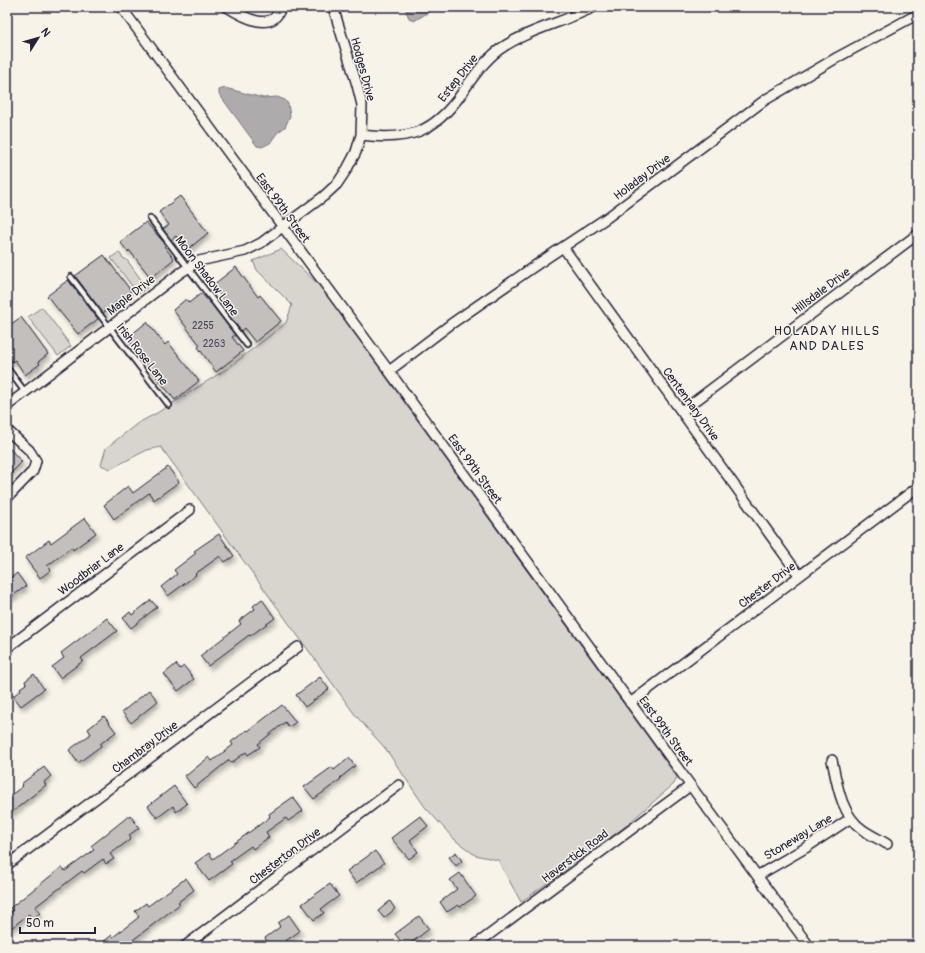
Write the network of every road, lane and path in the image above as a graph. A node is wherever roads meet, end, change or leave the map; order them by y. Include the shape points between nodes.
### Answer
1 (120, 7) edge
2 (227, 7) edge
3 (280, 7) edge
4 (332, 7) edge
5 (594, 7) edge
6 (918, 14) edge
7 (361, 135) junction
8 (150, 218) dead end
9 (283, 228) junction
10 (918, 234) edge
11 (563, 247) junction
12 (188, 267) junction
13 (70, 277) dead end
14 (109, 327) junction
15 (247, 345) dead end
16 (7, 368) edge
17 (389, 371) junction
18 (25, 392) junction
19 (169, 405) dead end
20 (7, 406) edge
21 (682, 411) junction
22 (7, 430) edge
23 (918, 487) edge
24 (7, 498) edge
25 (190, 510) dead end
26 (799, 575) junction
27 (298, 647) dead end
28 (7, 648) edge
29 (630, 703) junction
30 (832, 760) dead end
31 (399, 785) dead end
32 (690, 786) junction
33 (851, 818) junction
34 (887, 844) dead end
35 (7, 865) edge
36 (757, 876) junction
37 (185, 946) edge
38 (474, 946) edge
39 (810, 946) edge

1 - 9 street, East 99th Street
2 - 3 street via 262,22 276,18
4 - 7 street, Hodges Drive via 360,96
5 - 7 street, Estep Drive via 499,50 480,68 450,110 430,126 401,137
6 - 11 street, Holaday Drive via 765,100 608,217
7 - 9 street, Hodges Drive via 352,161 337,184
8 - 12 lane, Moon Shadow Lane
9 - 12 street, Maple Drive via 244,251 199,261
9 - 17 street, East 99th Street
10 - 21 street, Hillsdale Drive
11 - 17 street, Holaday Drive
11 - 21 street, Centennary Drive
12 - 14 street, Maple Drive
12 - 15 lane, Moon Shadow Lane
13 - 14 lane, Irish Rose Lane
14 - 18 street, Maple Drive
14 - 19 lane, Irish Rose Lane
16 - 18 lane
17 - 29 street, East 99th Street
18 - 20 street, Maple Drive
21 - 26 street, Centennary Drive
22 - 24 street via 29,450 36,461 33,471
23 - 26 street, Chester Drive
25 - 28 street, Woodbriar Lane
26 - 29 street, Chester Drive
27 - 35 street, Chambray Drive
29 - 32 street, East 99th Street
30 - 33 street via 841,797
31 - 37 street, Chesterton Drive
32 - 36 street, East 99th Street
32 - 38 street, Haverstick Road
33 - 34 street via 862,830
33 - 36 street, Stoneway Lane
36 - 39 street, East 99th Street

